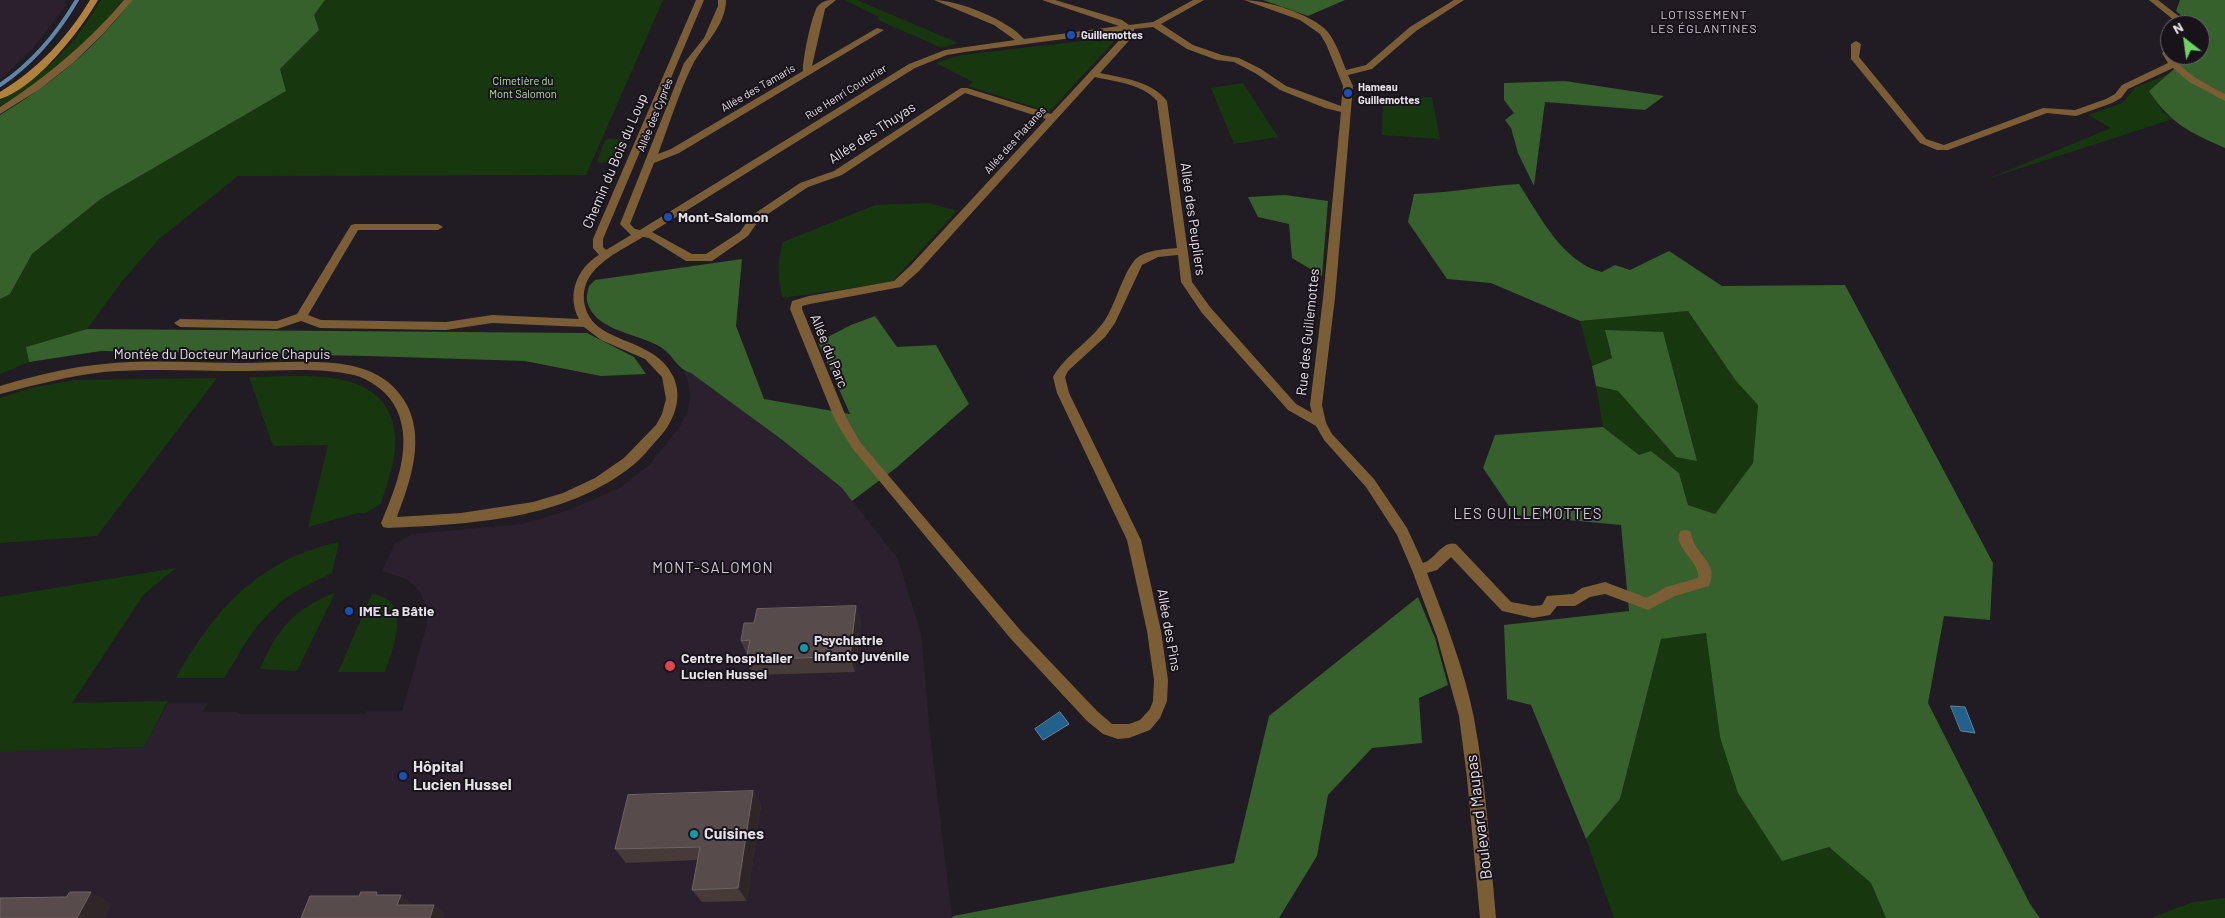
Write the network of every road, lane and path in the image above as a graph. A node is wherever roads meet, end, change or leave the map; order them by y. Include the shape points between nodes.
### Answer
1 (94, 0) edge
2 (129, 0) edge
3 (700, 0) edge
4 (722, 0) edge
5 (832, 0) edge
6 (938, 0) edge
7 (1046, 0) edge
8 (1200, 0) edge
9 (1248, 0) edge
10 (1460, 0) edge
11 (2153, 0) edge
12 (2173, 15) edge
13 (1155, 24) junction
14 (1129, 29) junction
15 (880, 30) dead end
16 (1022, 42) junction
17 (1856, 44) dead end
18 (2171, 65) edge
19 (2174, 65) edge
20 (808, 73) junction
21 (1343, 73) junction
22 (1093, 74) junction
23 (0, 96) edge
24 (2225, 98) edge
25 (1346, 110) junction
26 (0, 111) edge
27 (1053, 118) junction
28 (650, 161) junction
29 (438, 227) dead end
30 (641, 234) junction
31 (1181, 251) junction
32 (605, 255) junction
33 (915, 268) joint
34 (301, 317) junction
35 (180, 323) dead end
36 (588, 323) junction
37 (0, 390) edge
38 (1320, 423) junction
39 (892, 487) joint
40 (1686, 535) dead end
41 (1419, 570) junction
42 (1466, 716) joint
43 (1488, 918) edge

1 - 23 street via 62,46 36,71
2 - 26 street via 85,49 54,75
3 - 32 street, Chemin du Bois du Loup via 598,239 598,248
4 - 28 street, Allée des Cyprès via 708,38 689,63
5 - 20 street, Allée des Tamaris via 822,8 807,62
6 - 16 street via 1004,27
7 - 14 street via 1119,22
8 - 13 street, Rue Henri Couturier
9 - 21 street, Rue des Guillemottes via 1314,24 1331,44
10 - 21 street via 1413,29 1369,68
11 - 12 street
13 - 14 street, Rue Henri Couturier
13 - 25 street via 1190,47 1236,60 1283,88
14 - 16 street, Rue Henri Couturier
14 - 22 street, Allée des Platanes via 1131,33
15 - 20 street
16 - 30 street, Rue Henri Couturier via 945,53 912,66
17 - 18 street via 1854,57 1923,141 1945,148 2046,110 2076,113 2109,101 2125,87
19 - 24 street
20 - 28 street, Allée des Tamaris via 675,151
21 - 25 street, Rue des Guillemottes via 1348,86
22 - 27 street, Allée des Platanes
22 - 31 street, Allée des Peupliers via 1159,94
25 - 38 street, Rue des Guillemottes via 1329,298 1316,392
27 - 30 street, Allée des Thuyas via 964,90 838,173 804,185 755,218 744,234 708,258 690,258 652,234
27 - 33 street, Allée des Platanes
28 - 30 street, Allée des Cyprès via 625,224 629,231
29 - 34 street via 355,227
30 - 32 street, Rue Henri Couturier
31 - 38 street, Allée des Peupliers via 1187,282 1206,310 1292,407
31 - 39 street, Allée des Pins via 1156,254 1138,263 1111,320 1059,377 1063,393 1128,524 1139,556 1161,680 1160,701 1155,714 1145,725 1118,732 1108,729 1092,716 1016,635
32 - 36 street via 588,268 580,282 579,301
33 - 39 street, Allée du Parc via 897,284 796,304 841,420 856,445
34 - 35 street via 277,325
34 - 36 street via 320,324 446,326 492,319
36 - 37 street, Montée du Docteur Maurice Chapuis via 611,338 647,354 661,366 668,377 672,407 658,432 616,473 592,487 555,502 472,516 388,523 409,448 407,420 398,400 383,385 354,371 300,367 105,368 64,374
38 - 41 street, Rue des Guillemottes via 1328,437 1356,465 1390,510
40 - 41 street via 1689,546 1700,557 1704,567 1704,582 1671,591 1648,604 1600,588 1574,600 1552,600 1552,605 1545,611 1520,612 1507,608 1451,548 1432,566
41 - 42 street, Rue des Guillemottes via 1444,638
42 - 43 street, Boulevard Maupas

